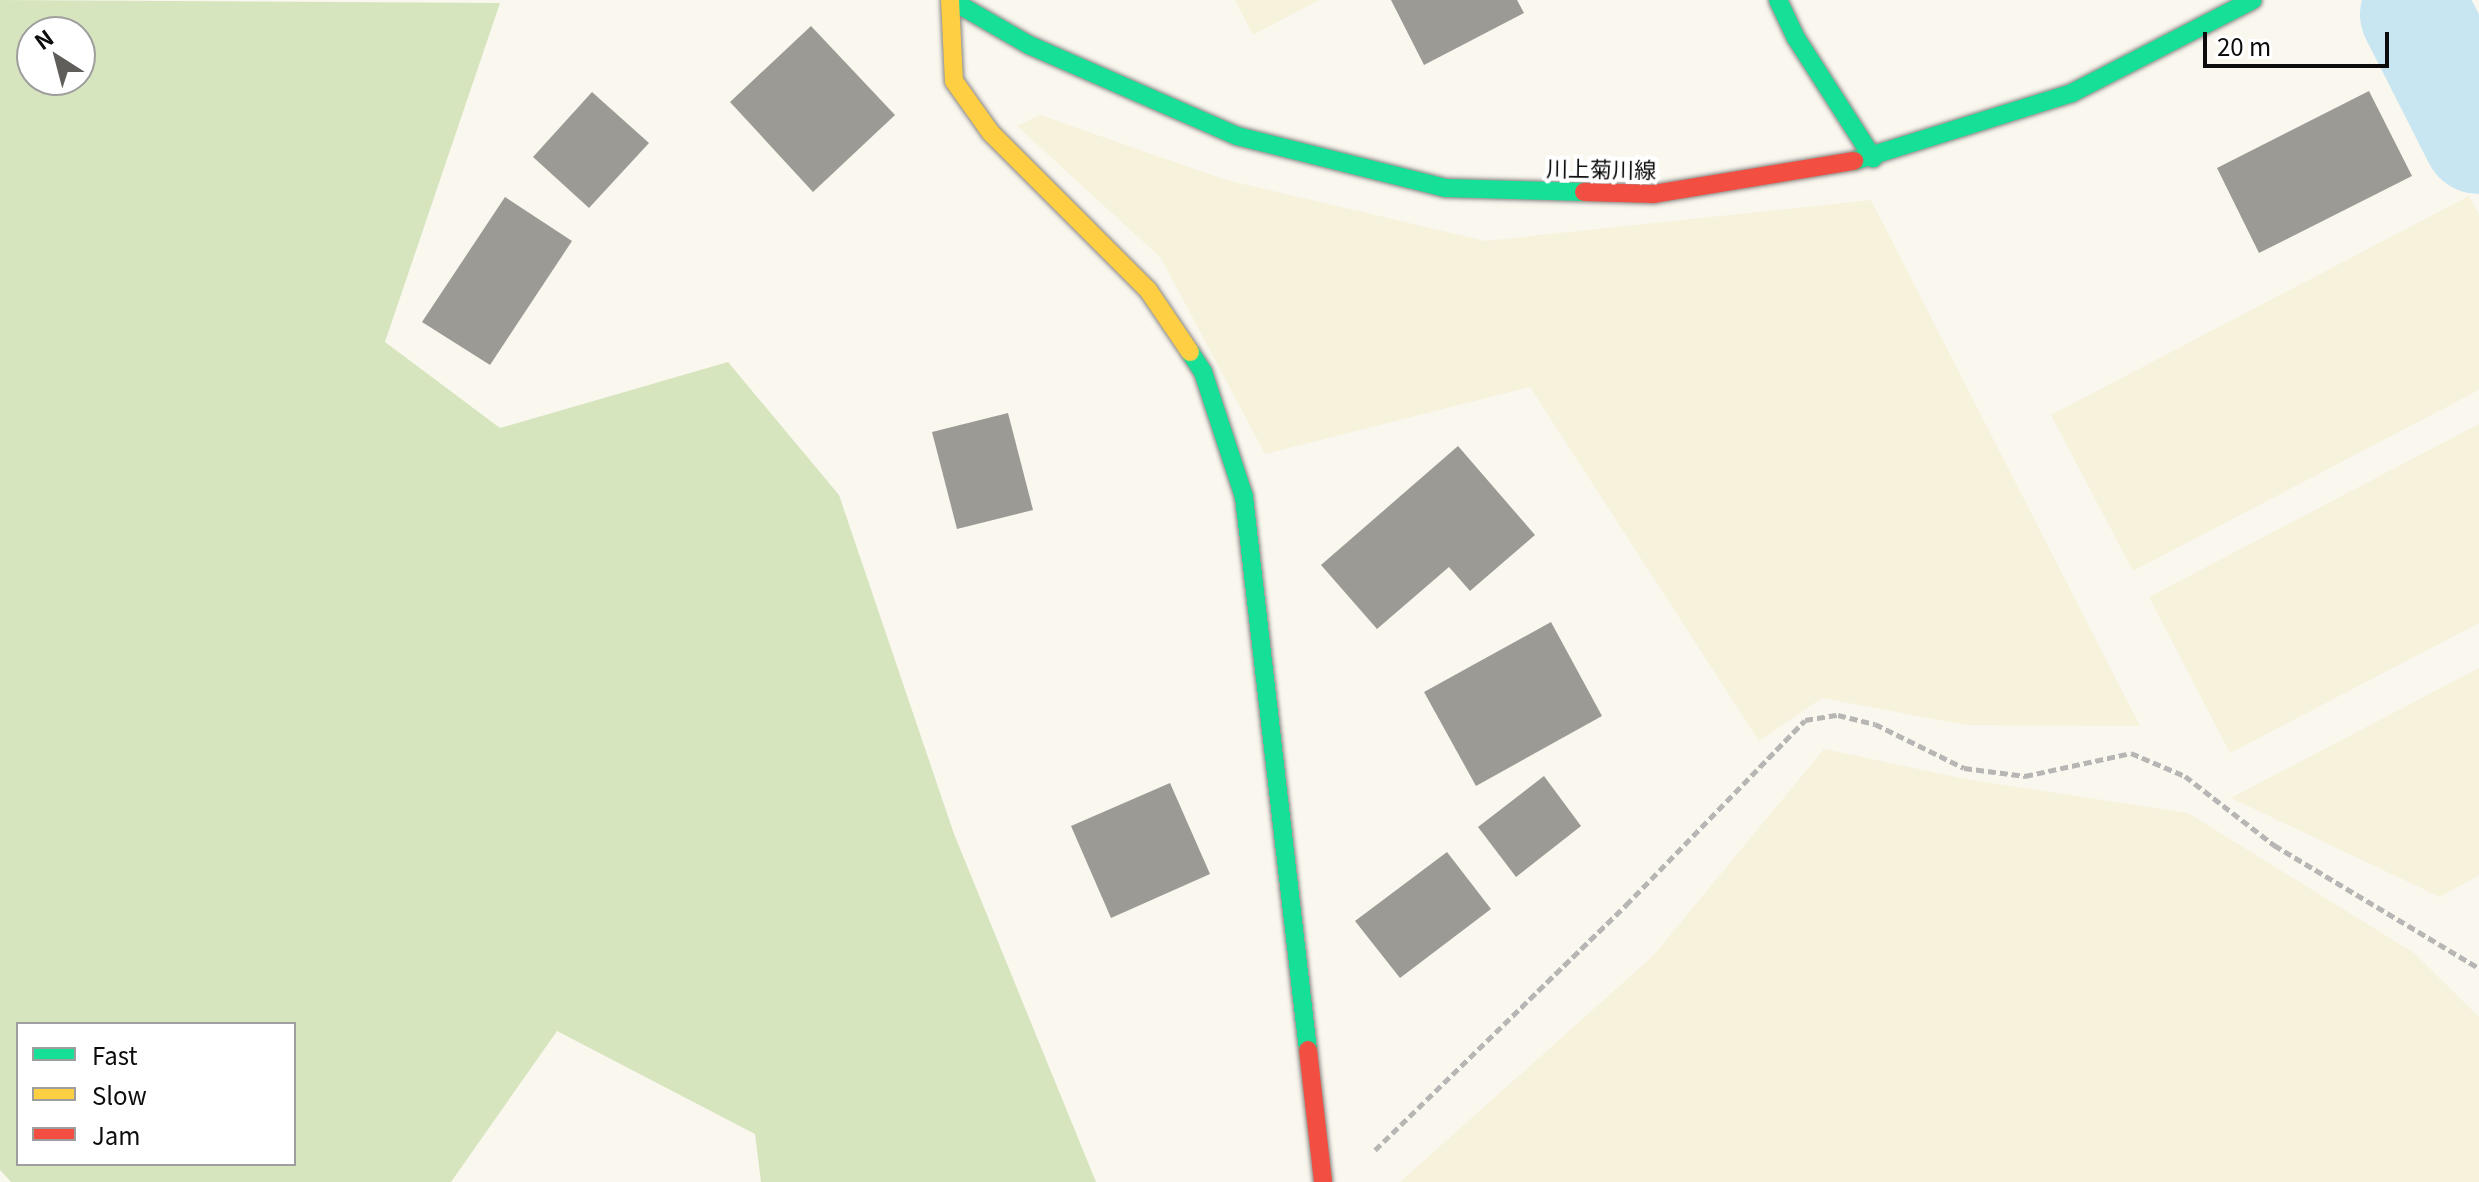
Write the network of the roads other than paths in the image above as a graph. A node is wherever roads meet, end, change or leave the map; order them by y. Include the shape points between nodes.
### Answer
1 (951, 0) edge
2 (1778, 0) edge
3 (2253, 0) edge
4 (1873, 158) junction
5 (1323, 1182) edge

1 - 4 street, 川上菊川線 via 1029,45 1237,136 1445,188 1654,194
1 - 5 street via 954,81 991,133 1148,290 1203,372 1244,497
2 - 4 street via 1796,38
3 - 4 street, 川上菊川線 via 2072,93

